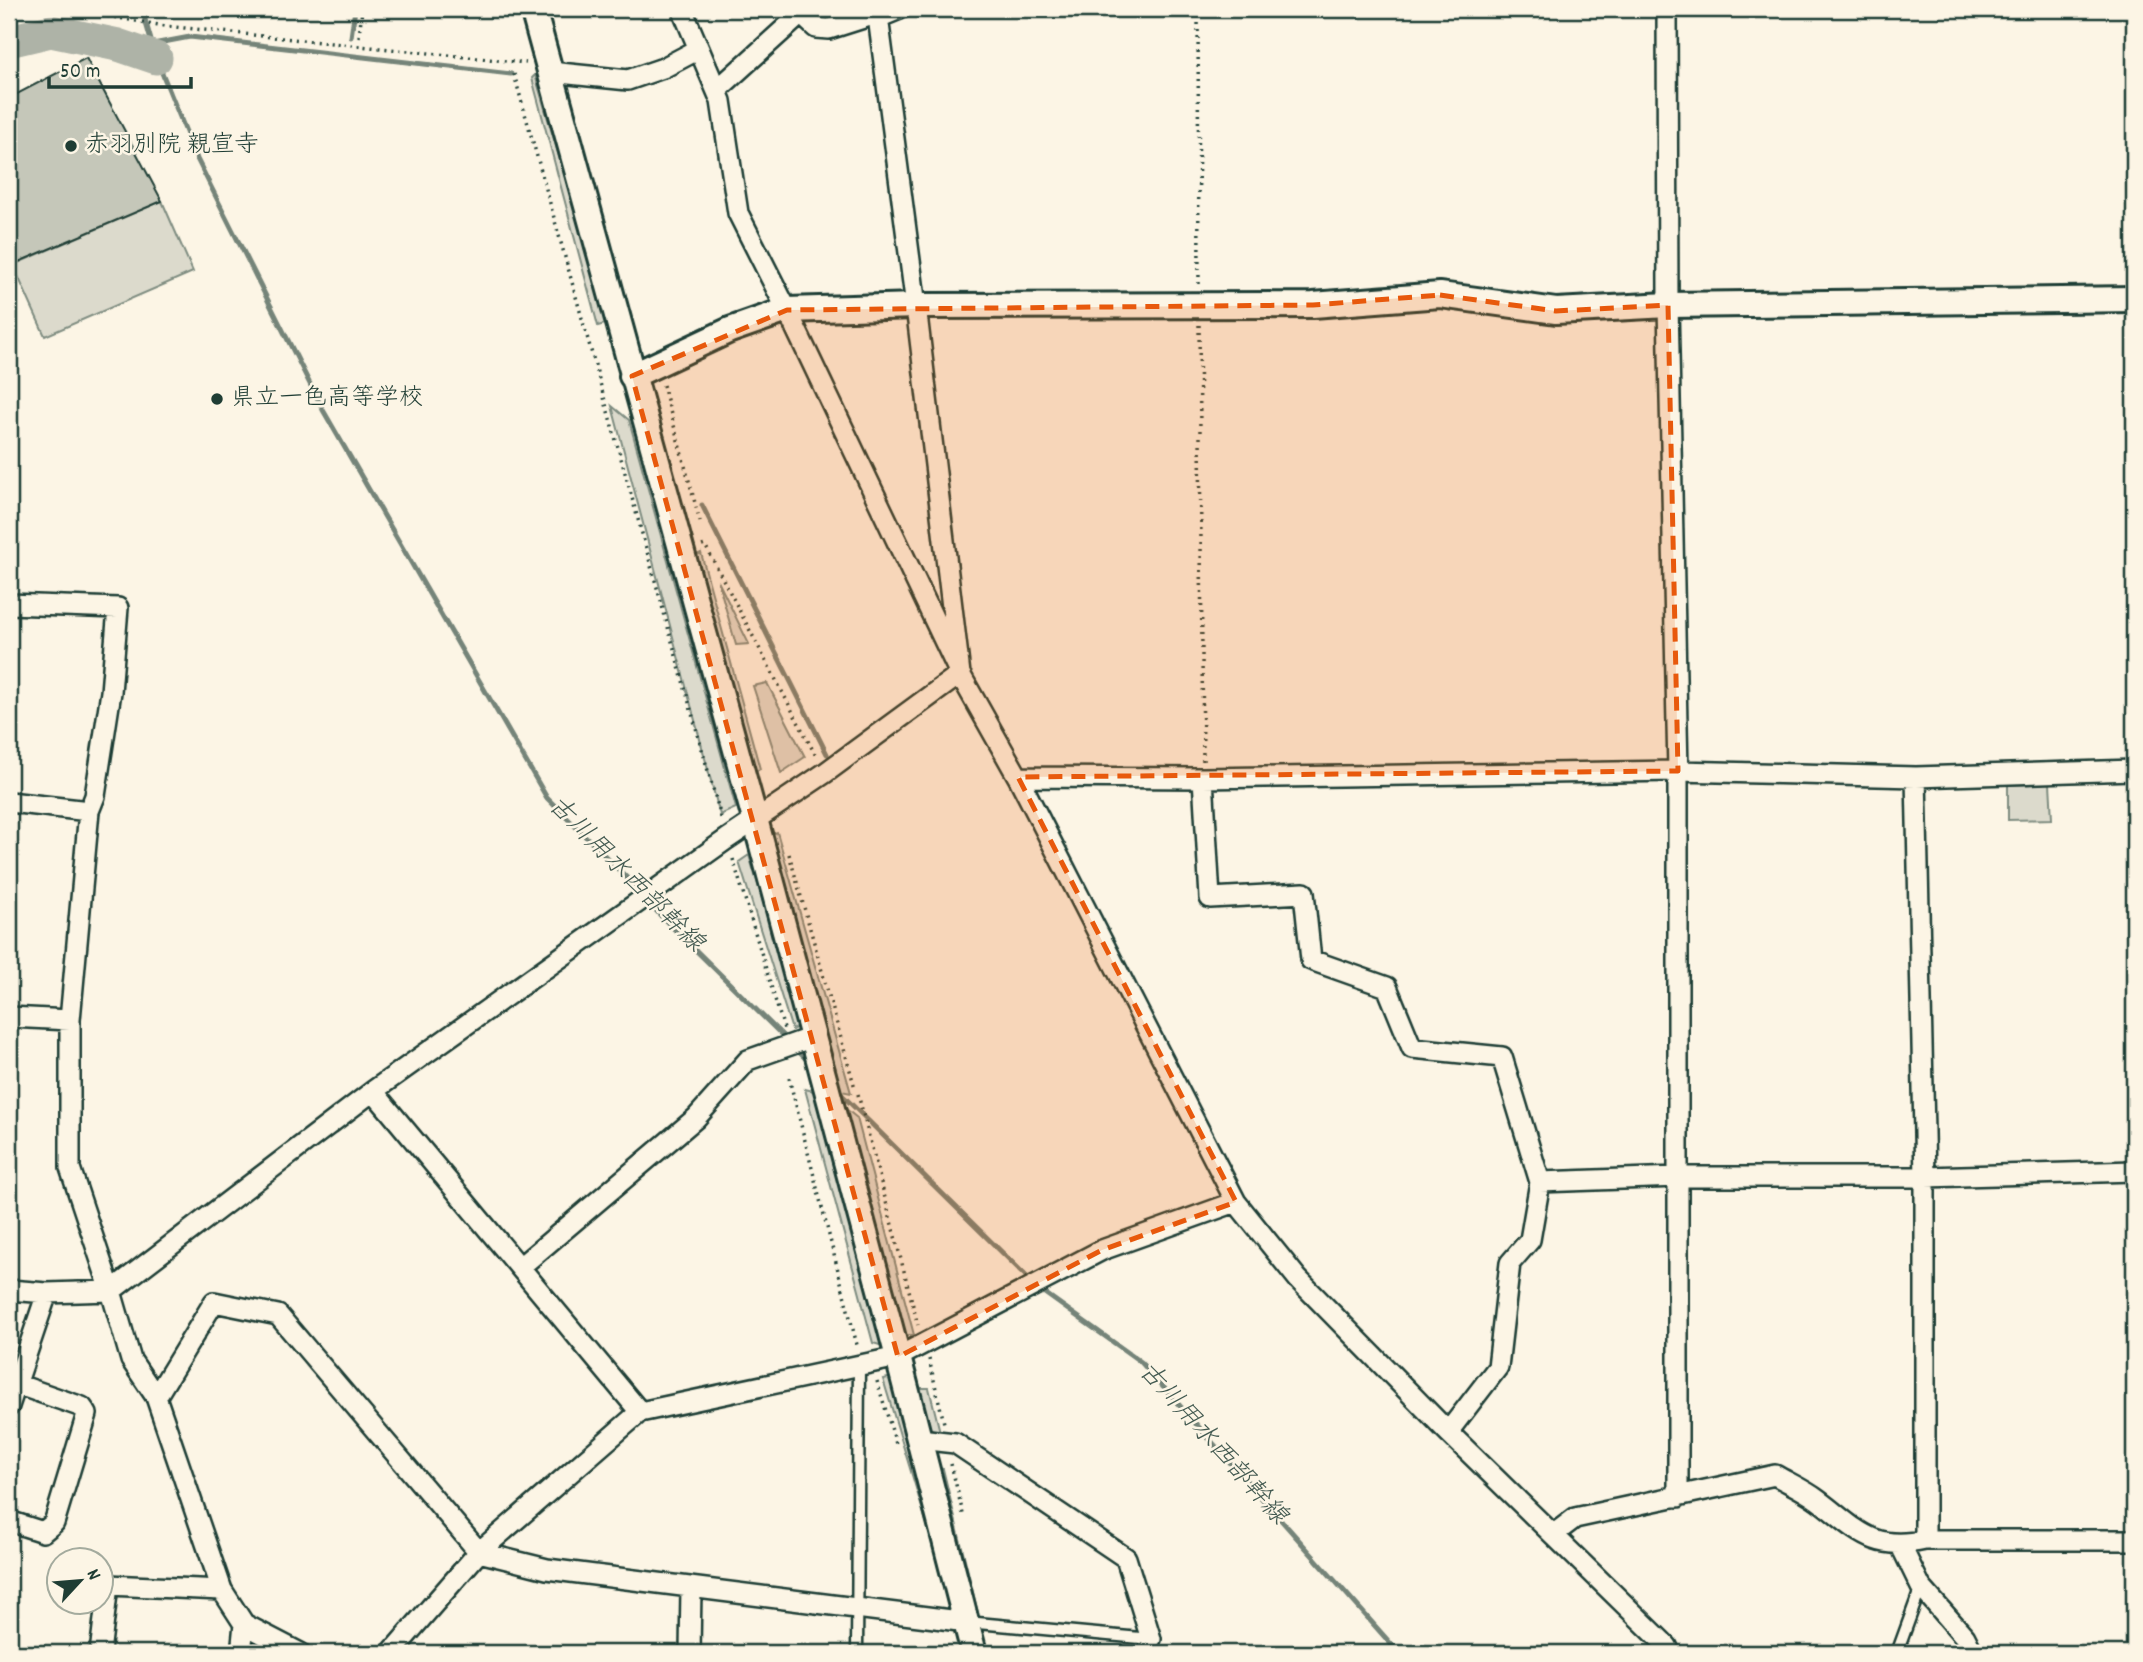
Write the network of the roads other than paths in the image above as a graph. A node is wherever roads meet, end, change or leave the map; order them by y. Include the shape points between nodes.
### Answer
1 (533, 9) edge
2 (682, 9) edge
3 (900, 9) edge
4 (1667, 9) edge
5 (877, 13) edge
6 (699, 49) junction
7 (550, 72) junction
8 (717, 90) junction
9 (2134, 299) edge
10 (1668, 305) junction
11 (916, 306) junction
12 (788, 310) junction
13 (632, 376) junction
14 (9, 604) edge
15 (960, 674) junction
16 (2134, 770) edge
17 (1678, 771) junction
18 (1916, 777) junction
19 (1018, 778) junction
20 (1203, 778) junction
21 (9, 802) edge
22 (89, 811) junction
23 (755, 819) junction
24 (9, 1017) edge
25 (70, 1020) junction
26 (813, 1037) junction
27 (373, 1091) junction
28 (2134, 1171) edge
29 (1678, 1177) junction
30 (1925, 1177) junction
31 (1540, 1182) junction
32 (1236, 1202) junction
33 (520, 1267) junction
34 (9, 1290) edge
35 (111, 1291) junction
36 (47, 1293) junction
37 (898, 1357) junction
38 (859, 1365) junction
39 (16, 1384) junction
40 (156, 1397) junction
41 (9, 1406) edge
42 (640, 1412) junction
43 (1448, 1432) junction
44 (919, 1439) junction
45 (1678, 1497) junction
46 (9, 1521) edge
47 (1554, 1534) junction
48 (1925, 1540) junction
49 (2134, 1540) edge
50 (1901, 1546) junction
51 (479, 1552) junction
52 (1921, 1587) junction
53 (691, 1588) junction
54 (222, 1590) junction
55 (857, 1609) junction
56 (967, 1622) junction
57 (243, 1624) junction
58 (1151, 1639) joint
59 (100, 1653) edge
60 (241, 1653) edge
61 (300, 1653) edge
62 (391, 1653) edge
63 (690, 1653) edge
64 (857, 1653) edge
65 (974, 1653) edge
66 (1670, 1653) edge
67 (1897, 1653) edge
68 (1973, 1653) edge

1 - 7 street
2 - 6 street
3 - 5 street
4 - 10 street
5 - 8 street via 828,29 816,29 801,14
5 - 11 street
6 - 7 street via 628,80
6 - 8 street
7 - 13 street
8 - 12 street via 738,213
9 - 10 street
10 - 11 street via 1556,311 1440,295 1313,305
10 - 17 street
11 - 12 street
11 - 15 street
12 - 13 street via 730,330
12 - 15 street
13 - 23 street
14 - 22 street via 118,608 111,691
15 - 19 street
15 - 23 street
16 - 18 street
17 - 18 street
17 - 20 street
17 - 29 street
18 - 30 street
19 - 20 street
19 - 32 street
20 - 31 street via 1210,898 1304,894 1311,960 1387,987 1412,1048 1502,1057
21 - 22 street
22 - 25 street
23 - 26 street
23 - 27 street
24 - 25 street
25 - 35 street via 70,1168
26 - 33 street via 748,1060 696,1118
26 - 37 street
27 - 33 street
27 - 35 street
28 - 30 street
29 - 30 street
29 - 31 street
29 - 45 street
30 - 48 street
31 - 43 street via 1530,1240 1510,1263 1498,1367
32 - 37 street via 1102,1250
32 - 43 street via 1298,1279
33 - 42 street
34 - 36 street
35 - 36 street
35 - 40 street via 131,1360
36 - 39 street
37 - 38 street
37 - 44 street
38 - 42 street
38 - 55 lane
39 - 41 street
39 - 46 street via 82,1407 87,1414 54,1523 43,1532
40 - 51 street via 214,1302 278,1315
40 - 54 street
42 - 51 street
43 - 47 street
44 - 56 street
44 - 58 street via 954,1443 1126,1558
45 - 47 street via 1575,1518
45 - 50 street via 1775,1475 1872,1539
47 - 66 street
48 - 49 street
48 - 50 street
50 - 52 street
51 - 53 street via 547,1569
51 - 62 street
52 - 67 lane
52 - 68 street via 1965,1637
53 - 55 street
53 - 63 street
54 - 57 street
54 - 59 street via 108,1585
55 - 56 street
55 - 64 lane
56 - 58 lane
56 - 65 street
57 - 60 street
57 - 61 street

